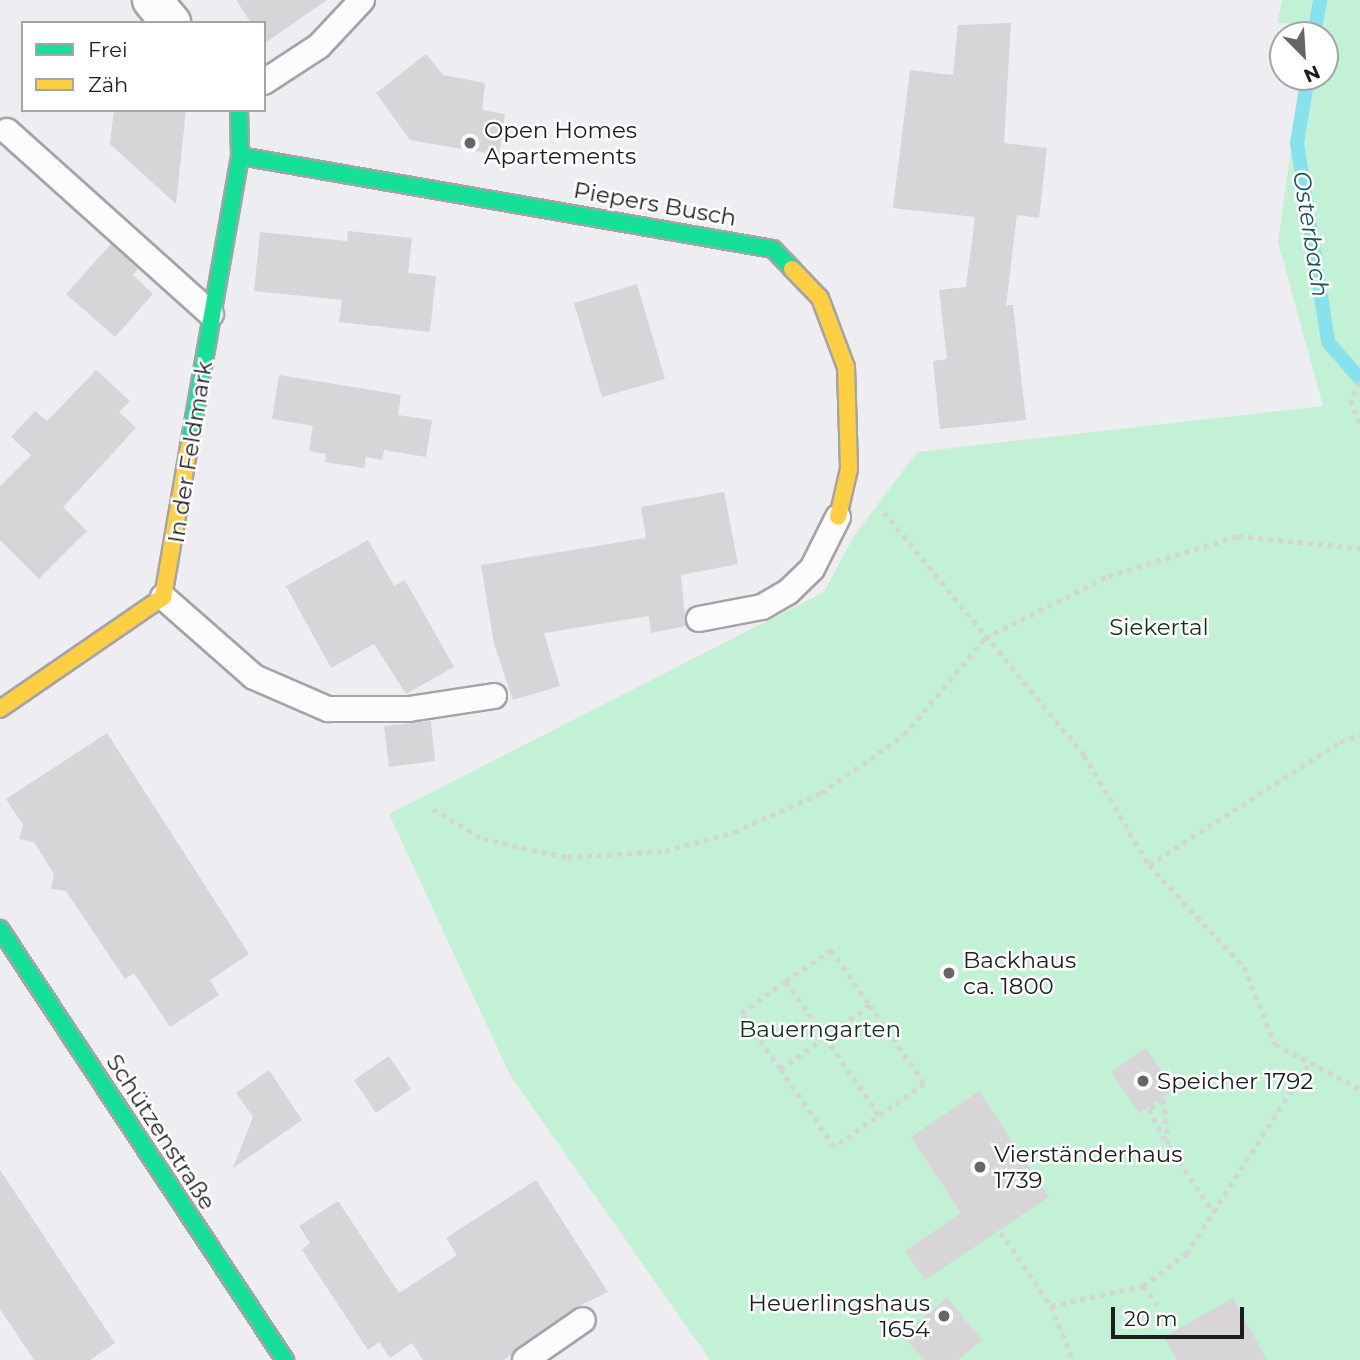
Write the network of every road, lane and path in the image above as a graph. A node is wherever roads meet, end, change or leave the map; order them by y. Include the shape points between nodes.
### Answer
1 (152, 0) edge
2 (362, 0) edge
3 (170, 21) edge
4 (266, 81) edge
5 (239, 112) edge
6 (7, 131) dead end
7 (240, 156) junction
8 (211, 314) junction
9 (1360, 382) edge
10 (1360, 425) edge
11 (849, 469) junction
12 (838, 517) joint
13 (1360, 548) edge
14 (163, 597) junction
15 (699, 619) dead end
16 (985, 638) junction
17 (494, 696) dead end
18 (0, 709) edge
19 (1360, 735) edge
20 (433, 810) dead end
21 (1149, 865) junction
22 (0, 929) edge
23 (786, 981) junction
24 (870, 1006) junction
25 (825, 1037) junction
26 (1307, 1066) junction
27 (780, 1069) junction
28 (1360, 1089) edge
29 (879, 1115) junction
30 (1167, 1145) junction
31 (1214, 1213) junction
32 (1001, 1232) dead end
33 (1143, 1286) junction
34 (1158, 1305) dead end
35 (1051, 1306) junction
36 (583, 1321) dead end
37 (285, 1360) edge
38 (525, 1360) edge
39 (1073, 1360) edge

1 - 3 street
2 - 4 lane via 319,46
5 - 7 street, In der Feldmark
6 - 8 lane
7 - 8 street, In der Feldmark
7 - 11 street, Piepers Busch via 773,249 820,298 836,334 846,367
8 - 14 street, In der Feldmark
9 - 10 path via 1351,409
11 - 12 street, Piepers Busch
11 - 16 path
12 - 15 lane via 812,569 788,592 762,607
13 - 16 path via 1238,536 1108,576
14 - 17 lane via 254,677 328,709 408,709
14 - 18 street
16 - 20 path via 904,735 821,793 734,832 665,851 567,857 484,839
16 - 21 path via 1084,755
19 - 21 path via 1340,742
21 - 26 path via 1244,967 1275,1044
22 - 37 street, Schützenstraße
23 - 24 path via 831,950
23 - 25 path
23 - 27 path via 741,1013
24 - 25 path
24 - 29 path via 925,1084
25 - 27 path
25 - 29 path
26 - 28 path
26 - 31 path
27 - 29 path via 834,1147
30 - 30 path via 1161,1107 1164,1099 1149,1109
30 - 31 path
31 - 33 path via 1186,1254
32 - 35 path
33 - 34 path
33 - 35 path
35 - 39 path
36 - 38 lane

